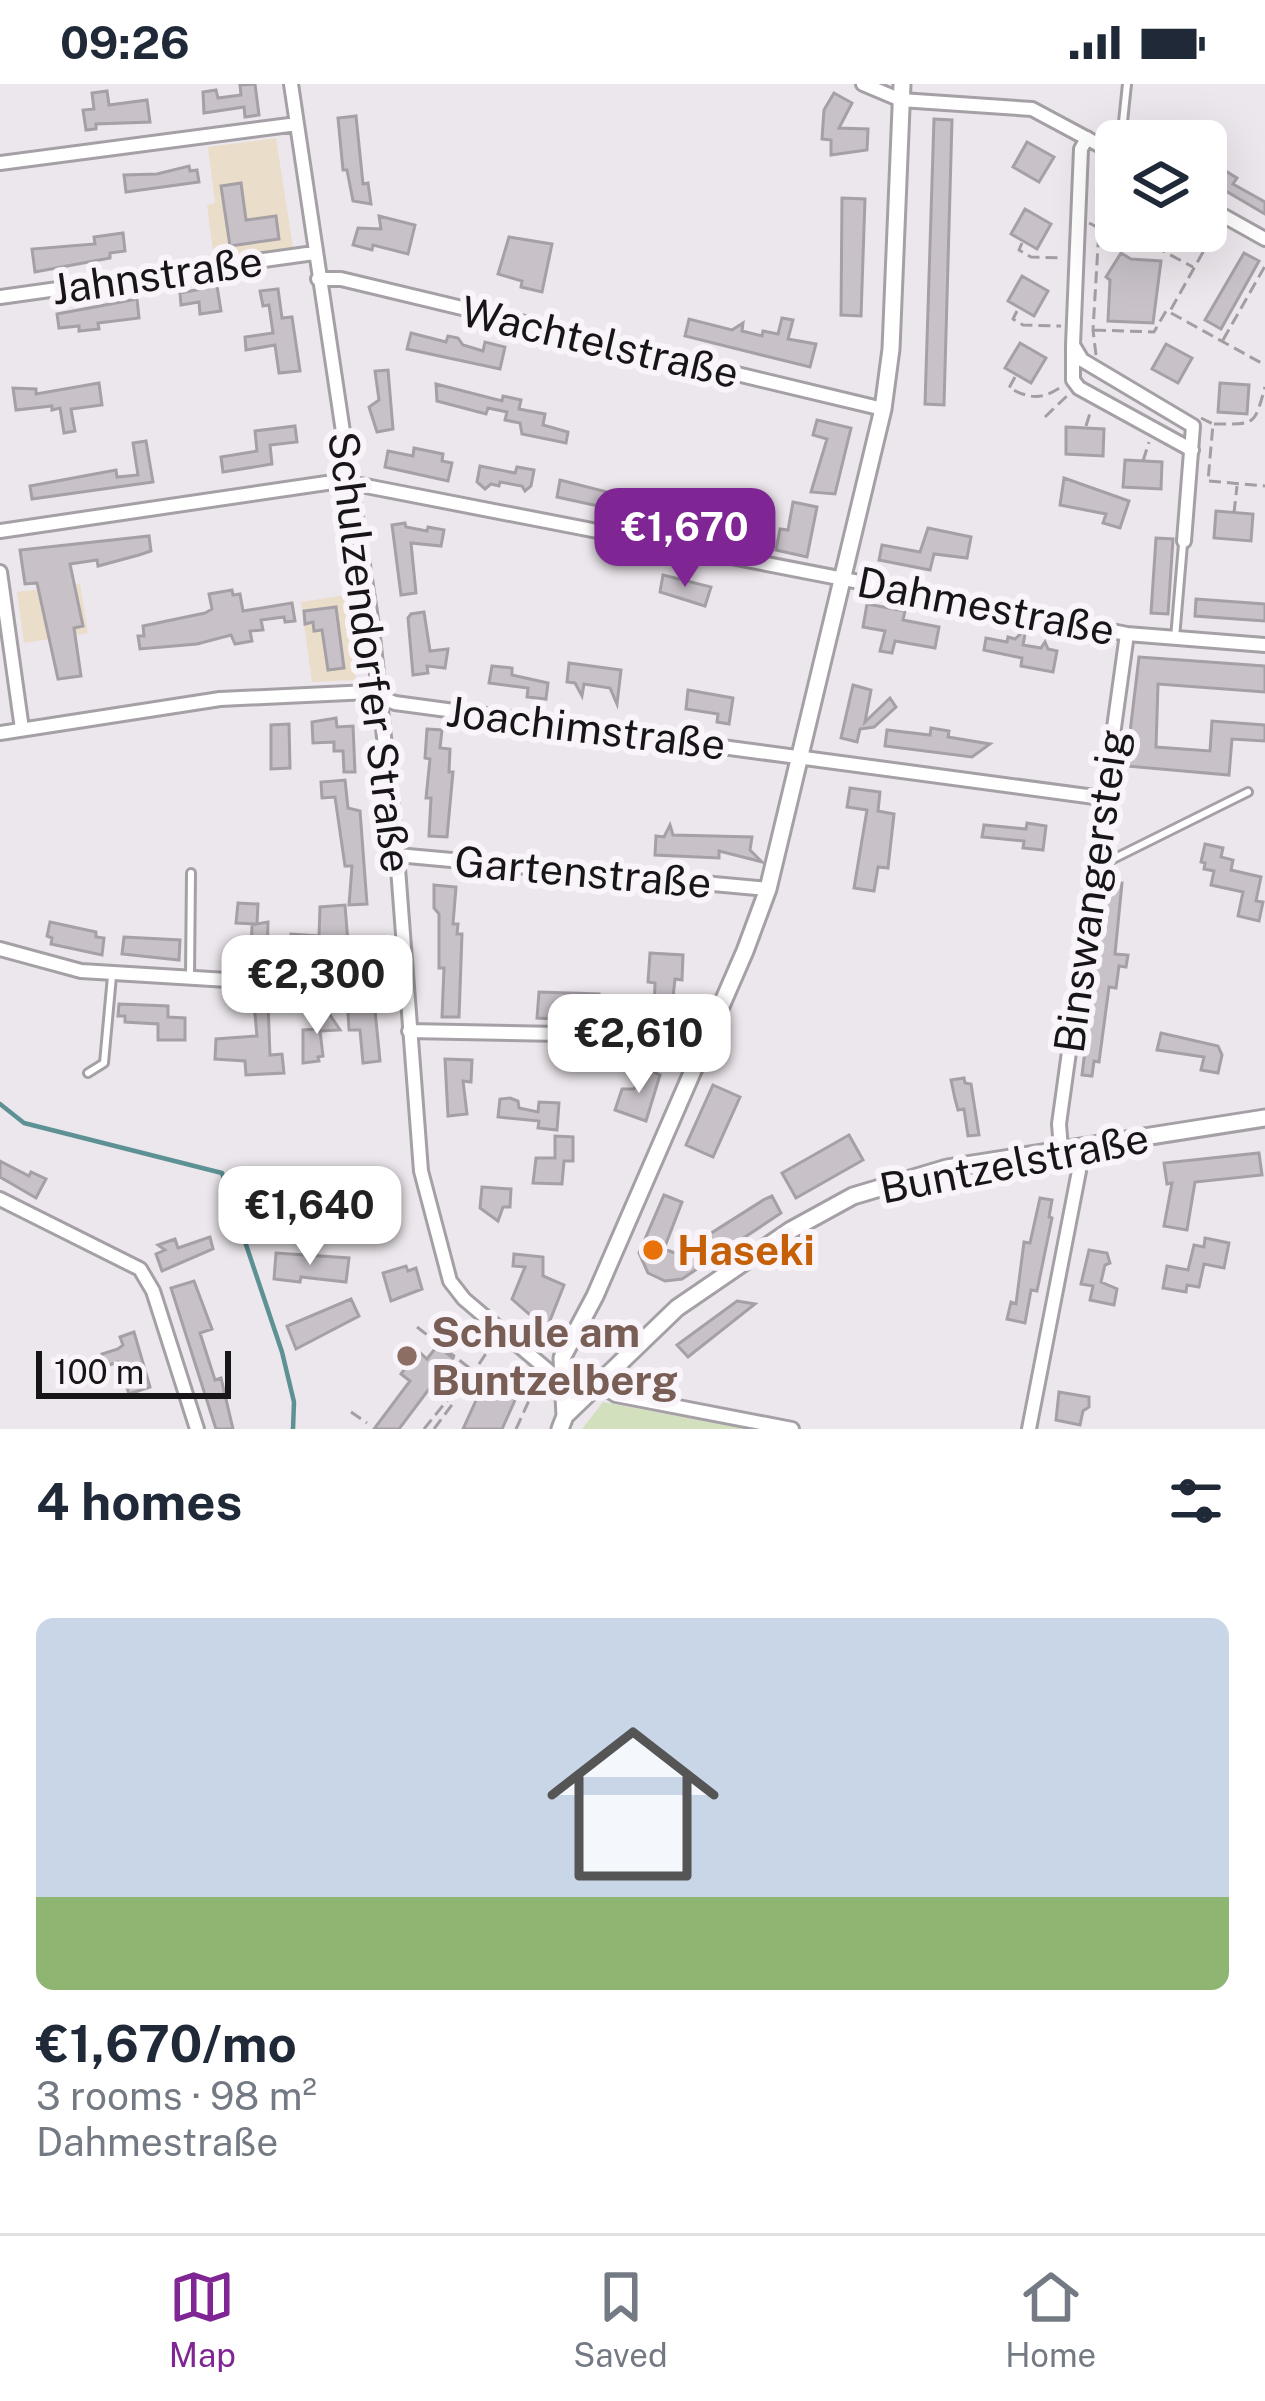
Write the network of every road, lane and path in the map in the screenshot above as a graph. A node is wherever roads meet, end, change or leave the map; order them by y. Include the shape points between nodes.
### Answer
1 (291, 84) edge
2 (863, 84) edge
3 (1127, 84) edge
4 (902, 92) edge
5 (1123, 120) edge
6 (297, 124) junction
7 (1087, 138) junction
8 (1095, 144) edge
9 (0, 163) edge
10 (1227, 217) edge
11 (1078, 221) junction
12 (1095, 224) edge
13 (1264, 236) edge
14 (1022, 243) dead end
15 (1097, 252) edge
16 (1165, 252) edge
17 (1203, 252) edge
18 (314, 253) junction
19 (1077, 259) junction
20 (1265, 266) edge
21 (1194, 268) junction
22 (318, 279) junction
23 (0, 297) edge
24 (1017, 311) dead end
25 (1171, 311) junction
26 (1074, 327) junction
27 (1093, 330) junction
28 (1222, 342) junction
29 (1073, 345) junction
30 (1103, 364) dead end
31 (1265, 365) edge
32 (1016, 377) dead end
33 (1075, 382) junction
34 (1265, 387) edge
35 (1097, 398) junction
36 (883, 409) junction
37 (1194, 414) dead end
38 (1045, 417) dead end
39 (1213, 424) junction
40 (1086, 426) dead end
41 (1156, 430) junction
42 (1192, 450) junction
43 (1143, 461) dead end
44 (351, 483) junction
45 (1237, 484) junction
46 (1265, 486) edge
47 (1234, 513) dead end
48 (0, 531) edge
49 (1184, 541) joint
50 (0, 572) edge
51 (843, 578) junction
52 (1127, 634) junction
53 (1175, 638) junction
54 (1265, 645) edge
55 (380, 697) junction
56 (22, 729) junction
57 (0, 733) edge
58 (800, 756) junction
59 (1248, 792) dead end
60 (1102, 798) junction
61 (398, 855) junction
62 (1092, 870) junction
63 (191, 873) dead end
64 (768, 889) junction
65 (0, 949) edge
66 (113, 972) junction
67 (190, 976) junction
68 (406, 992) junction
69 (409, 1030) junction
70 (704, 1045) junction
71 (88, 1072) dead end
72 (1265, 1118) edge
73 (1069, 1148) junction
74 (0, 1199) edge
75 (417, 1327) dead end
76 (491, 1346) dead end
77 (394, 1353) dead end
78 (405, 1359) dead end
79 (473, 1368) junction
80 (539, 1379) dead end
81 (563, 1383) junction
82 (599, 1384) junction
83 (500, 1390) dead end
84 (459, 1394) dead end
85 (351, 1412) dead end
86 (562, 1422) edge
87 (367, 1423) dead end
88 (754, 1425) edge
89 (197, 1429) edge
90 (424, 1429) edge
91 (434, 1429) edge
92 (516, 1429) edge
93 (792, 1429) edge
94 (1029, 1429) edge

1 - 6 street, Schulzendorfer Straße
2 - 4 street
3 - 5 lane
4 - 7 street via 1032,109
4 - 36 street
6 - 9 street
6 - 18 street, Schulzendorfer Straße
7 - 8 street
7 - 11 street
10 - 13 street
11 - 12 path
11 - 19 street
14 - 19 path via 1018,250 1030,257
15 - 27 path
16 - 21 path
17 - 21 path
18 - 22 street, Schulzendorfer Straße
18 - 23 street, Jahnstraße
19 - 26 street
20 - 28 path
21 - 25 path
22 - 36 street, Wachtelstraße
22 - 44 street, Schulzendorfer Straße
24 - 26 path via 1012,319 1023,325
25 - 27 path via 1154,332
25 - 28 path
26 - 29 street
27 - 30 path
28 - 31 path
29 - 33 street
29 - 42 street via 1082,360 1186,419
32 - 33 path via 1010,388 1028,398
33 - 35 street
33 - 38 path
34 - 39 path via 1254,421
35 - 40 path
35 - 41 street
36 - 51 street
37 - 39 path
39 - 45 path via 1208,481
41 - 42 street
41 - 43 path
42 - 49 street
44 - 48 street, Dahmestraße
44 - 51 street, Dahmestraße
44 - 55 street, Schulzendorfer Straße
45 - 46 path
45 - 47 path
49 - 53 lane
50 - 56 street
51 - 52 street, Dahmestraße
51 - 58 street
52 - 53 street, Dahmestraße
52 - 60 street, Binswangersteig
53 - 54 street, Dahmestraße
55 - 56 street, Joachimstraße via 220,699
55 - 58 street, Joachimstraße
55 - 61 street, Schulzendorfer Straße
56 - 57 street, Joachimstraße
58 - 60 street, Joachimstraße
58 - 64 street
59 - 62 lane
60 - 62 street, Binswangersteig
61 - 64 street, Gartenstraße
61 - 68 street, Schulzendorfer Straße
62 - 73 street, Binswangersteig via 1059,1124
63 - 67 lane
64 - 70 street
65 - 66 street
66 - 67 street
66 - 71 lane via 104,1063
67 - 68 street
68 - 69 street, Schulzendorfer Straße
69 - 70 street via 666,1036
69 - 81 street, Schulzendorfer Straße via 421,1172 446,1273 464,1299
70 - 81 street via 562,1358
72 - 73 street, Buntzelstraße
73 - 82 street, Buntzelstraße via 928,1173 853,1196 714,1280
73 - 94 street, Binswangersteig via 1079,1171
74 - 89 street via 140,1269
75 - 79 path
76 - 79 path
77 - 78 path
79 - 83 path
79 - 84 path
80 - 92 path
81 - 86 street
82 - 86 street, Buntzelstraße
82 - 88 street via 616,1395
85 - 87 path
88 - 93 street
90 - 91 path via 452,1400

